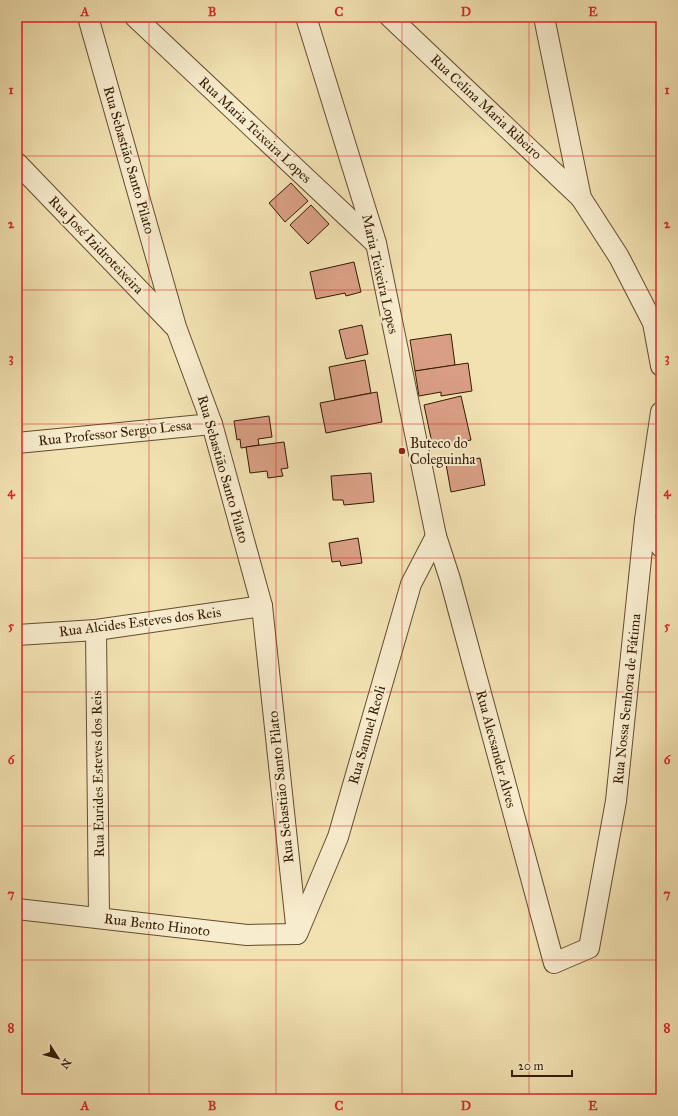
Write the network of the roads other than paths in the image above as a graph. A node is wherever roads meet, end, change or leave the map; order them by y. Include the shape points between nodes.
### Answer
1 (88, 17) edge
2 (135, 17) edge
3 (306, 17) edge
4 (390, 17) edge
5 (544, 17) edge
6 (17, 163) edge
7 (581, 198) junction
8 (376, 243) junction
9 (176, 327) junction
10 (661, 366) edge
11 (661, 412) edge
12 (212, 424) junction
13 (17, 443) edge
14 (645, 520) junction
15 (436, 536) junction
16 (661, 547) edge
17 (262, 606) junction
18 (96, 630) junction
19 (17, 635) edge
20 (17, 909) edge
21 (99, 918) junction
22 (297, 934) junction
23 (554, 963) joint

1 - 9 street, Rua Sebastião Santo Pilato
2 - 8 street, Rua Maria Teixeira Lopes
3 - 8 street, Maria Teixeira Lopes
4 - 7 street, Rua Celina Maria Ribeiro
5 - 7 street
6 - 9 street, Rua José Izidroteixeira
7 - 10 street via 619,258 654,323
8 - 15 street, Maria Teixeira Lopes
9 - 12 street, Rua Sebastião Santo Pilato
11 - 14 street, Rua Nossa Senhora de Fátima
12 - 13 street, Rua Professor Sergio Lessa
12 - 17 street, Rua Sebastião Santo Pilato
14 - 16 street
14 - 23 street, Rua Nossa Senhora de Fátima via 616,801 589,948
15 - 22 street, Rua Samuel Reoli via 411,584 338,837
15 - 23 street, Rua Alecsander Alves via 450,579
17 - 18 street, Rua Alcides Esteves dos Reis
17 - 22 street, Rua Sebastião Santo Pilato
18 - 19 street, Rua Alcides Esteves dos Reis
18 - 21 street, Rua Eurides Esteves dos Reis
20 - 21 street, Rua Bento Hinoto
21 - 22 street, Rua Bento Hinoto via 247,935

